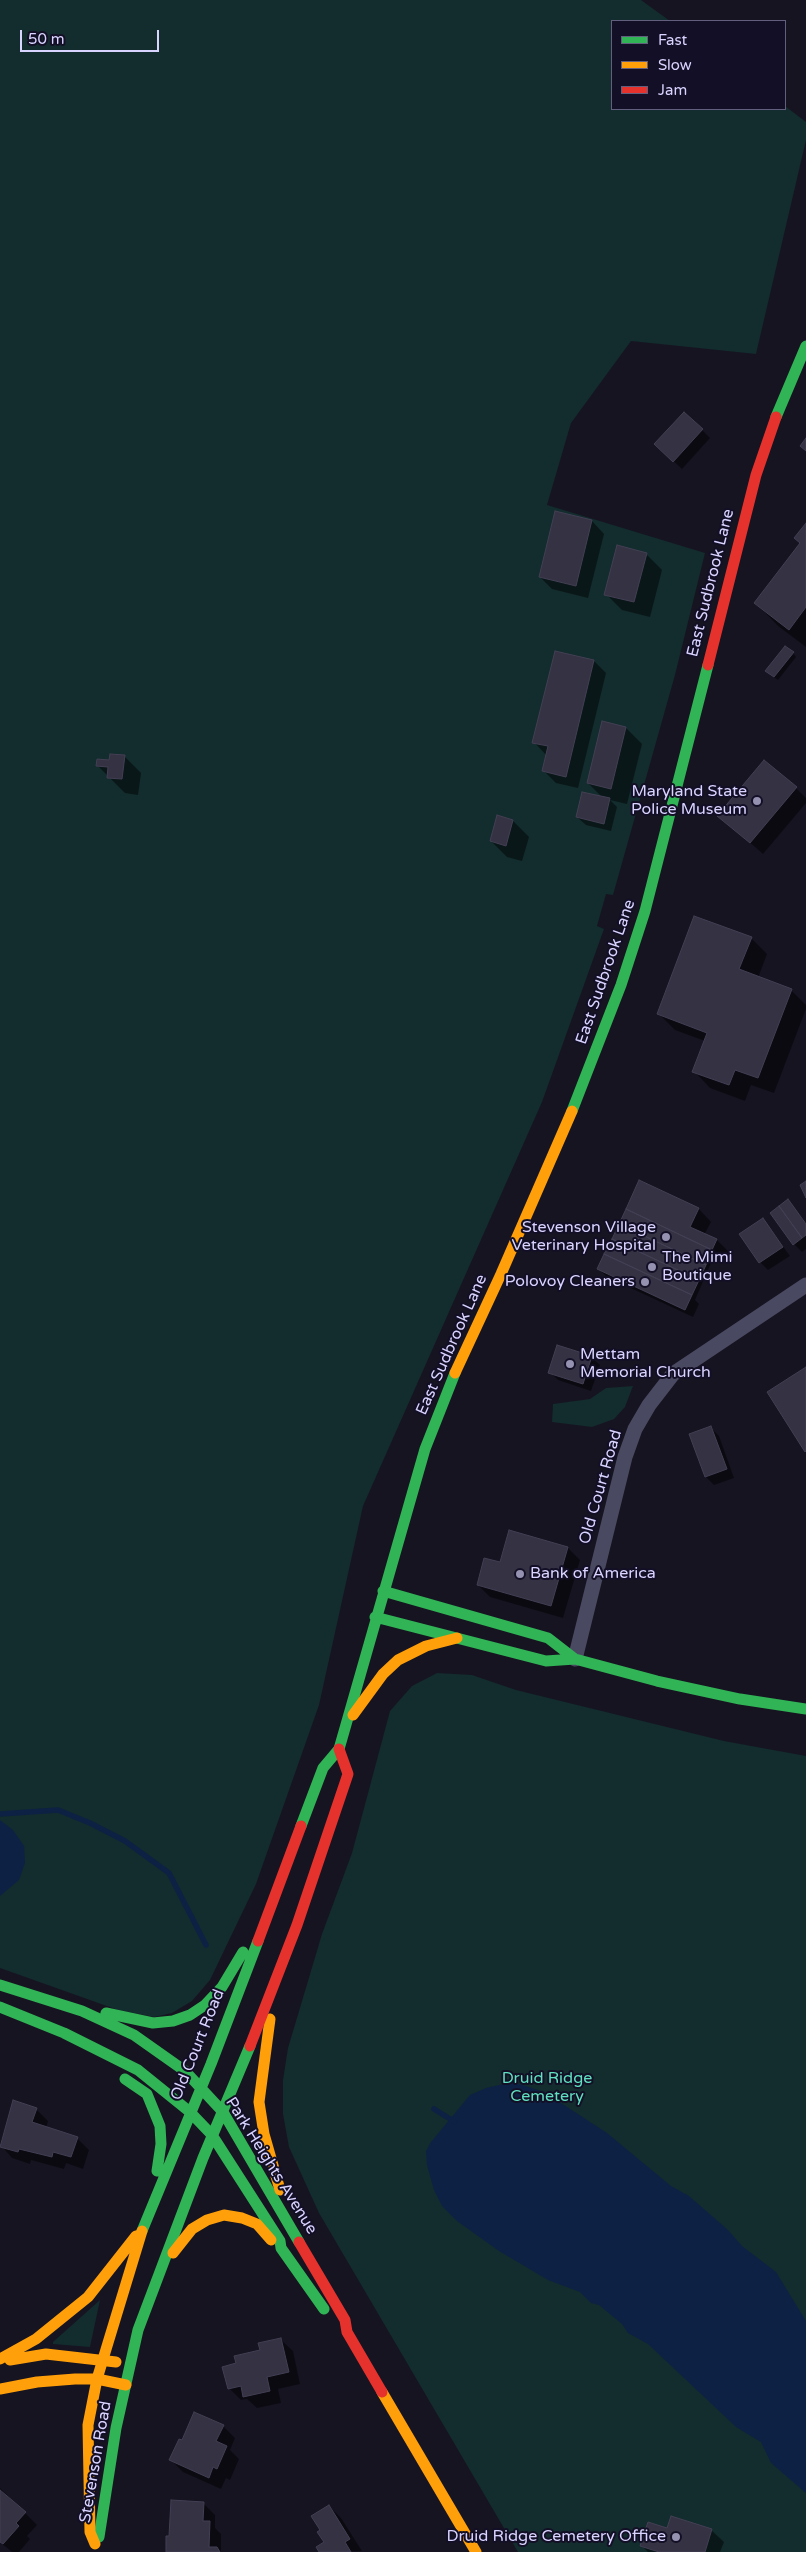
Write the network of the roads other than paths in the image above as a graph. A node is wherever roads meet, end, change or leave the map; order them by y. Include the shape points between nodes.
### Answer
1 (806, 346) edge
2 (806, 1285) edge
3 (383, 1591) junction
4 (375, 1617) junction
5 (459, 1637) junction
6 (575, 1659) junction
7 (806, 1709) edge
8 (345, 1726) junction
9 (339, 1749) junction
10 (266, 1919) junction
11 (276, 1980) junction
12 (0, 1985) edge
13 (0, 2007) edge
14 (82, 2011) junction
15 (85, 2044) junction
16 (201, 2088) junction
17 (190, 2112) junction
18 (223, 2112) junction
19 (212, 2135) junction
20 (154, 2201) junction
21 (142, 2231) junction
22 (295, 2233) junction
23 (281, 2248) junction
24 (161, 2266) junction
25 (347, 2332) junction
26 (103, 2359) junction
27 (0, 2361) edge
28 (131, 2364) junction
29 (97, 2380) junction
30 (126, 2385) junction
31 (0, 2389) edge
32 (95, 2548) edge
33 (476, 2552) edge

1 - 3 main road, East Sudbrook Lane via 782,401 756,475 645,912 622,985 581,1090 465,1348 429,1440
2 - 6 street, Old Court Road via 673,1374 649,1405 635,1429 625,1457
3 - 4 main road, Old Court Road
3 - 6 main road via 548,1638
4 - 5 main road
4 - 8 main road, Old Court Road
5 - 6 main road via 546,1661
5 - 8 main road via 426,1646 398,1660 383,1674
6 - 7 main road via 656,1681
8 - 9 main road, Old Court Road
9 - 10 main road, Old Court Road via 324,1768
9 - 11 main road via 348,1774
10 - 14 main road via 222,1987 190,2015 153,2023
10 - 16 main road, Old Court Road
11 - 18 main road
11 - 22 main road via 259,2102 272,2165
12 - 14 main road, Park Heights Avenue
13 - 15 main road, Park Heights Avenue
14 - 16 main road, Park Heights Avenue via 134,2035 185,2071
15 - 17 main road, Park Heights Avenue via 138,2070
15 - 20 main road via 89,2054 147,2094 160,2126
16 - 17 main road, Old Court Road
16 - 18 main road, Park Heights Avenue
17 - 19 main road, Park Heights Avenue
17 - 20 main road, Old Court Road
18 - 19 main road
18 - 22 main road, Park Heights Avenue
19 - 23 main road, Park Heights Avenue via 280,2241
19 - 24 main road
20 - 21 main road, Old Court Road
21 - 26 main road, Old Court Road
21 - 27 main road via 88,2297 36,2339
22 - 25 main road, Park Heights Avenue via 345,2320
23 - 24 main road via 258,2224 224,2215 192,2229
23 - 25 main road, Park Heights Avenue via 336,2326
24 - 28 main road via 138,2330
25 - 33 main road, Park Heights Avenue
26 - 27 main road via 46,2354
26 - 28 main road
26 - 29 main road, Old Court Road
28 - 30 main road
29 - 30 main road
29 - 31 main road via 37,2382
29 - 32 main road, Stevenson Road via 88,2424 90,2532
30 - 32 main road, Stevenson Road via 116,2428 101,2532

